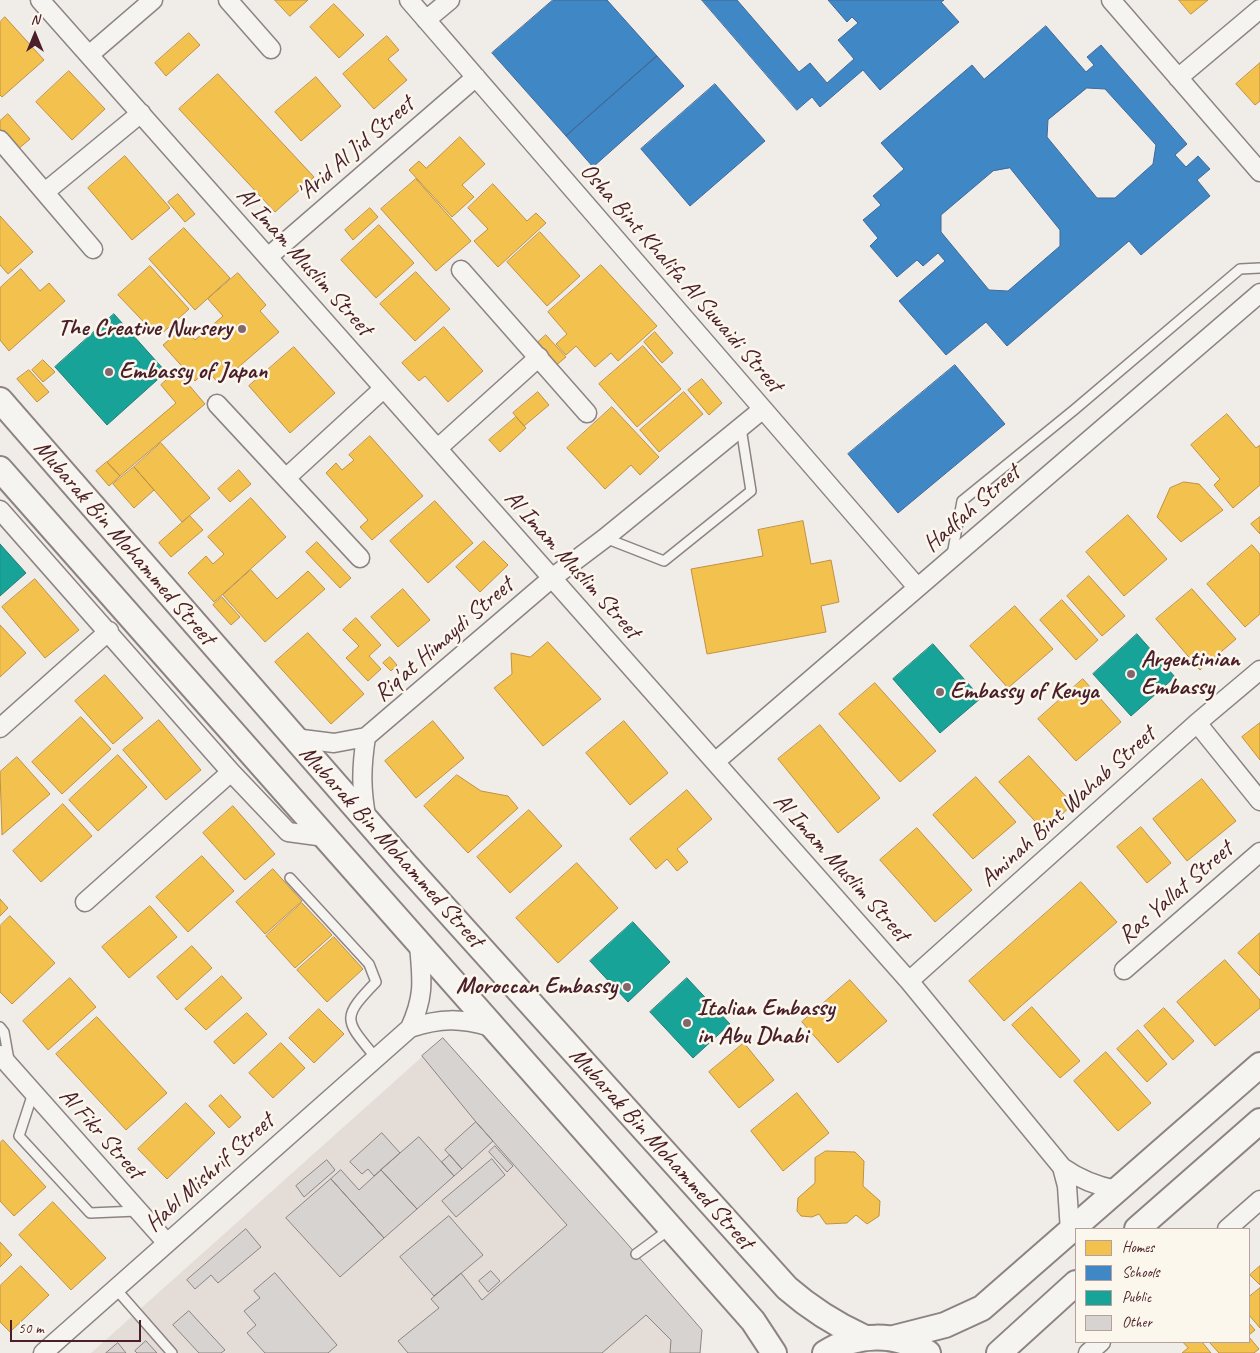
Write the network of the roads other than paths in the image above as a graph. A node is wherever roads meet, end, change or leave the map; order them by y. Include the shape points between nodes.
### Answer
1 (40, 0) edge
2 (153, 0) edge
3 (228, 0) edge
4 (410, 0) edge
5 (450, 0) edge
6 (1111, 0) edge
7 (1260, 9) edge
8 (426, 20) junction
9 (271, 49) dead end
10 (89, 55) junction
11 (476, 76) junction
12 (1178, 78) junction
13 (141, 113) junction
14 (0, 140) edge
15 (1260, 172) edge
16 (45, 192) junction
17 (93, 249) dead end
18 (268, 257) junction
19 (1260, 268) edge
20 (461, 270) dead end
21 (1260, 293) edge
22 (539, 357) junction
23 (384, 388) junction
24 (0, 400) edge
25 (217, 404) dead end
26 (763, 409) junction
27 (587, 413) dead end
28 (741, 428) junction
29 (438, 448) junction
30 (0, 469) edge
31 (286, 478) junction
32 (0, 510) edge
33 (605, 538) junction
34 (360, 558) dead end
35 (951, 558) junction
36 (552, 578) junction
37 (917, 587) junction
38 (109, 631) junction
39 (1260, 670) edge
40 (1197, 723) junction
41 (0, 728) edge
42 (294, 738) junction
43 (366, 738) junction
44 (715, 762) junction
45 (231, 772) junction
46 (1260, 801) edge
47 (368, 822) junction
48 (325, 837) junction
49 (1260, 852) edge
50 (290, 878) dead end
51 (85, 902) dead end
52 (419, 945) junction
53 (1124, 970) dead end
54 (909, 981) junction
55 (0, 1027) edge
56 (491, 1027) junction
57 (410, 1028) junction
58 (376, 1058) junction
59 (5, 1061) edge
60 (1260, 1064) edge
61 (33, 1093) junction
62 (1260, 1121) edge
63 (1062, 1167) junction
64 (1117, 1190) junction
65 (1260, 1200) edge
66 (138, 1210) junction
67 (671, 1228) junction
68 (1138, 1228) edge
69 (1228, 1228) edge
70 (1070, 1231) junction
71 (167, 1244) junction
72 (636, 1254) dead end
73 (1075, 1284) edge
74 (115, 1288) junction
75 (863, 1338) junction
76 (894, 1338) junction
77 (1100, 1343) edge
78 (43, 1353) edge
79 (172, 1353) edge
80 (774, 1353) edge
81 (825, 1353) edge
82 (928, 1353) edge
83 (999, 1353) edge
84 (1088, 1353) edge

1 - 10 street, Al Imam Muslim Street
2 - 10 street
3 - 9 street
4 - 8 street, Osha Bint Khalifa Al Suwaidi Street
5 - 8 street
6 - 12 street
7 - 12 street
8 - 11 street, Osha Bint Khalifa Al Suwaidi Street
10 - 13 street, Al Imam Muslim Street
11 - 18 street, 'Arid Al Jid Street
11 - 26 street, Osha Bint Khalifa Al Suwaidi Street
12 - 15 street
13 - 16 street
13 - 18 street, Al Imam Muslim Street
14 - 16 street
16 - 17 street
18 - 23 street, Al Imam Muslim Street
19 - 35 lane via 1240,269 962,501
20 - 22 street
21 - 35 street, Hadfah Street
22 - 27 street
22 - 29 street
23 - 29 street, Al Imam Muslim Street
23 - 31 street
24 - 42 main road, Mubarak Bin Mohammed Street
25 - 31 street
26 - 28 street, Riq'at Himaydi Street
26 - 37 street, Osha Bint Khalifa Al Suwaidi Street
28 - 33 street, Riq'at Himaydi Street
28 - 33 lane via 751,491 664,561
29 - 36 street, Al Imam Muslim Street
30 - 48 main road, Mubarak Bin Mohammed Street
31 - 34 street
32 - 38 street
33 - 36 street, Riq'at Himaydi Street
35 - 37 street, Hadfah Street
36 - 43 street, Riq'at Himaydi Street
36 - 44 street, Al Imam Muslim Street
37 - 44 street, Hadfah Street
38 - 41 street
38 - 45 street
39 - 40 street, Aminah Bint Wahab Street
40 - 46 street
40 - 54 street, Aminah Bint Wahab Street
42 - 43 street via 334,743
42 - 47 main road, Mubarak Bin Mohammed Street
43 - 47 street via 361,789
44 - 54 street, Al Imam Muslim Street
45 - 48 street via 288,832
45 - 51 street
47 - 75 main road, Mubarak Bin Mohammed Street via 787,1288 808,1307
48 - 52 main road, Mubarak Bin Mohammed Street
49 - 53 street, Ras Yallat Street
50 - 58 lane via 369,964 376,982 356,1002 349,1016 352,1028
52 - 56 main road, Mubarak Bin Mohammed Street
52 - 57 street, Habl Mishrif Street via 422,998
54 - 63 street, Al Imam Muslim Street
55 - 59 lane via 4,1032
56 - 57 street, Habl Mishrif Street via 452,1019
56 - 67 main road, Mubarak Bin Mohammed Street
57 - 58 street, Habl Mishrif Street
58 - 71 street, Habl Mishrif Street
59 - 61 street, Al Fikr Street
60 - 64 main road
61 - 66 street, Al Fikr Street
61 - 66 lane via 19,1136 90,1213
62 - 68 main road
63 - 64 street, Al Imam Muslim Street via 1098,1186
63 - 70 street, Al Imam Muslim Street via 1067,1186
64 - 70 main road
65 - 69 street
66 - 71 street, Al Fikr Street
67 - 72 lane
67 - 80 main road, Mubarak Bin Mohammed Street via 753,1321
70 - 76 main road via 982,1308 945,1326
71 - 74 street, Habl Mishrif Street
73 - 83 main road
74 - 78 street, Habl Mishrif Street
74 - 79 lane
75 - 76 main road
75 - 81 main road via 838,1344
76 - 82 main road
77 - 84 street

